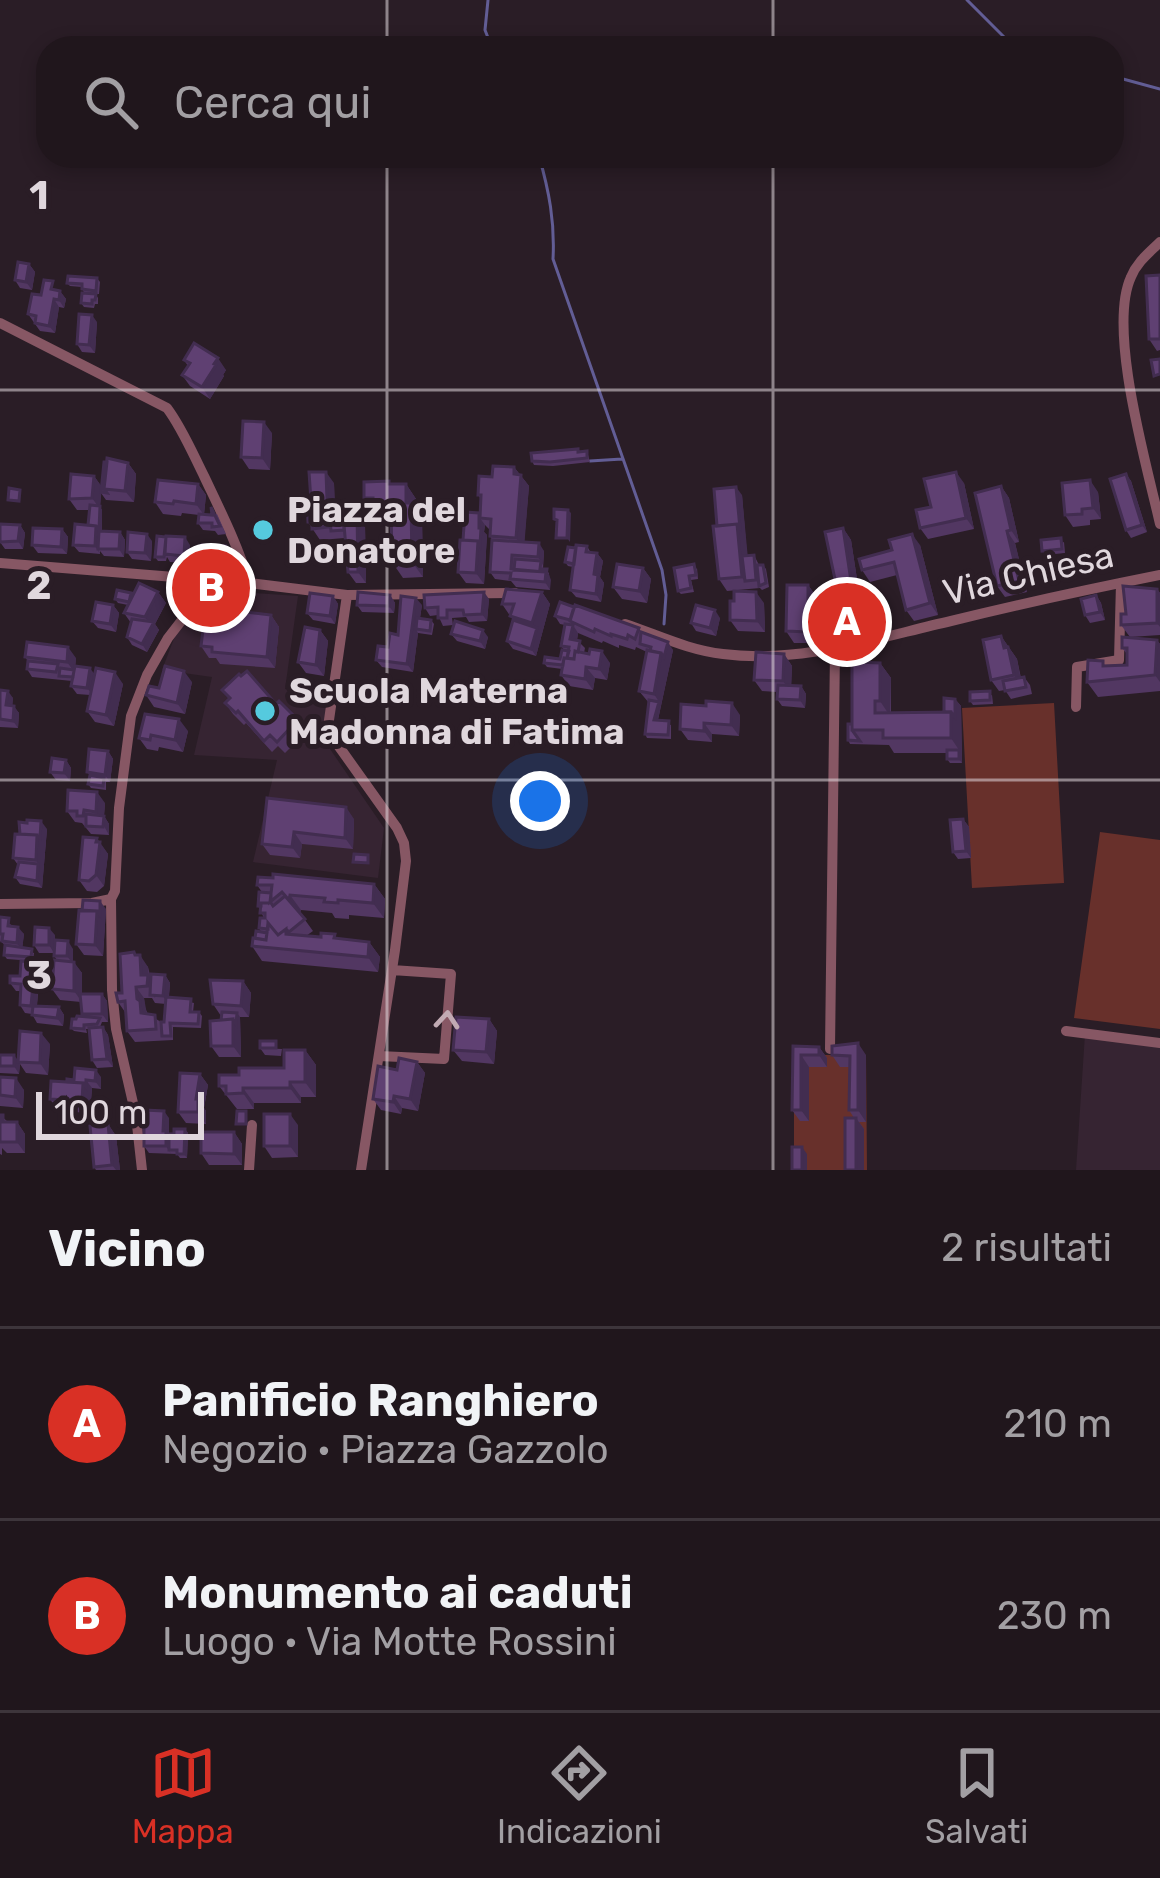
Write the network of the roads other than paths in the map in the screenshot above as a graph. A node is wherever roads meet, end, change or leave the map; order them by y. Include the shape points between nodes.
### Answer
1 (1160, 242) edge
2 (0, 323) edge
3 (1160, 524) edge
4 (0, 563) edge
5 (1160, 575) edge
6 (213, 580) junction
7 (248, 583) junction
8 (1121, 583) junction
9 (347, 595) junction
10 (529, 596) edge
11 (608, 619) edge
12 (836, 650) junction
13 (1076, 706) dead end
14 (111, 899) junction
15 (0, 904) edge
16 (392, 970) junction
17 (1066, 1031) dead end
18 (1160, 1043) edge
19 (830, 1049) edge
20 (379, 1056) junction
21 (252, 1125) edge
22 (142, 1170) edge
23 (249, 1170) edge
24 (361, 1170) edge

1 - 3 street via 1130,278 1123,309 1125,362
2 - 7 street via 167,408
4 - 6 street
5 - 8 street, Via Chiesa
6 - 7 street
6 - 14 street via 168,638 130,716
7 - 9 street
8 - 12 street, Via Chiesa
8 - 13 street via 1119,660 1077,667
9 - 10 street
9 - 16 street via 328,727 404,843
11 - 12 street, Via Chiesa via 728,655
12 - 19 street
14 - 15 street
14 - 22 street via 116,1029
16 - 20 street
20 -> 16 street via 444,1059 451,974
17 - 18 street
20 - 24 street
21 - 23 street

